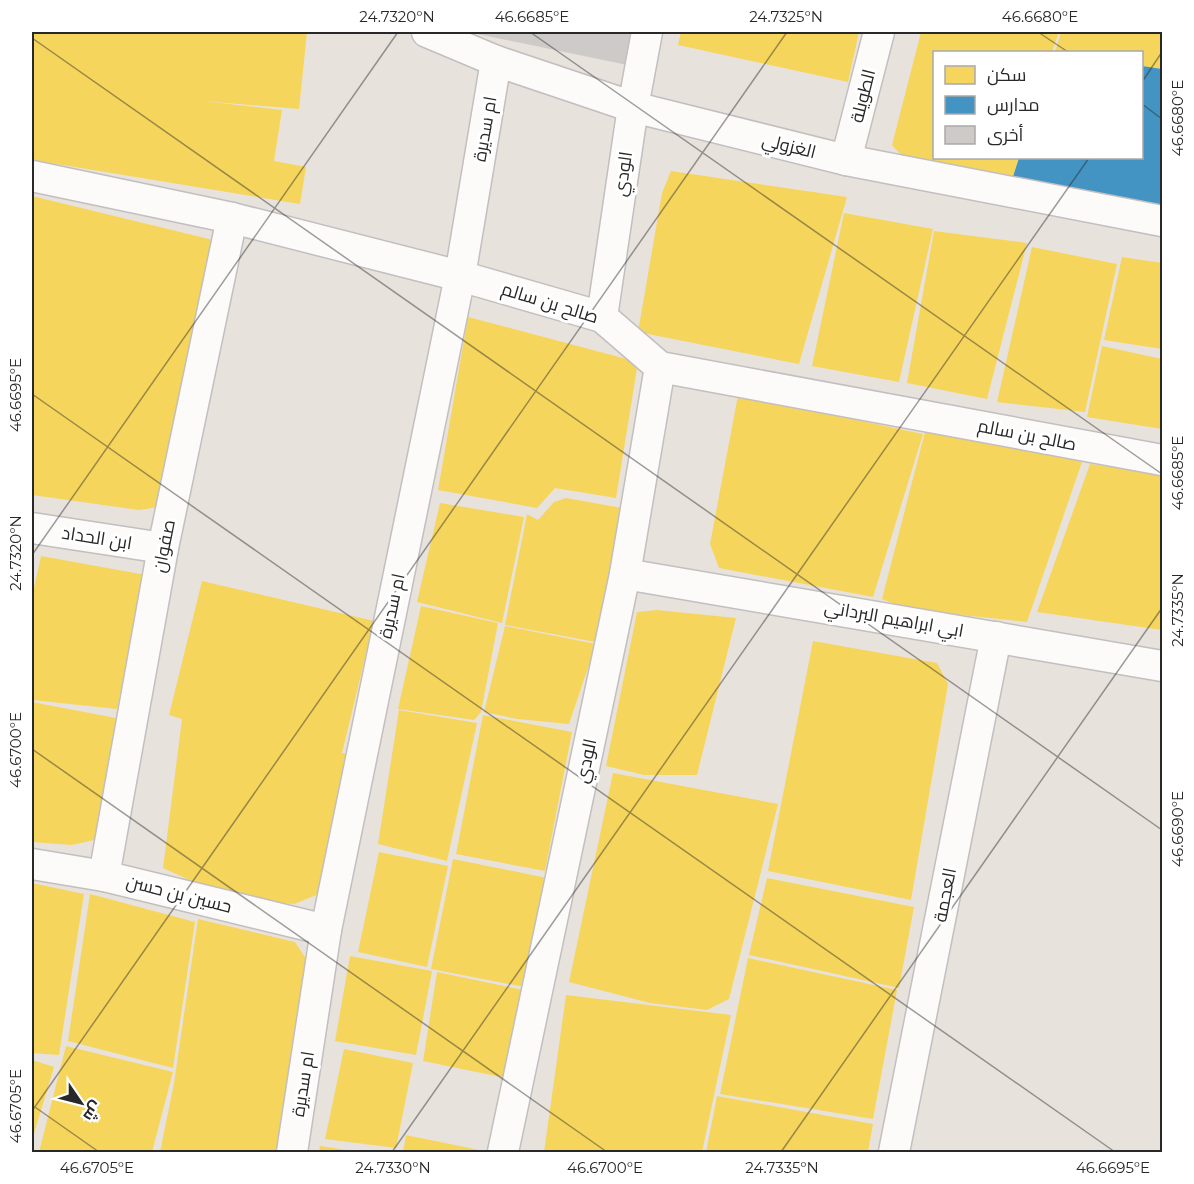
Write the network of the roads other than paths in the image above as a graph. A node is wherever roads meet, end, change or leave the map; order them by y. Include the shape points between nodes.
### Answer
1 (427, 32) edge
2 (647, 32) edge
3 (879, 32) edge
4 (496, 61) junction
5 (633, 107) junction
6 (846, 160) junction
7 (32, 176) edge
8 (232, 218) junction
9 (1162, 221) edge
10 (460, 276) junction
11 (602, 317) junction
12 (660, 367) junction
13 (1162, 460) edge
14 (32, 528) edge
15 (163, 548) junction
16 (625, 574) junction
17 (996, 637) junction
18 (1162, 666) edge
19 (32, 864) edge
20 (104, 876) junction
21 (326, 930) junction
22 (292, 1152) edge
23 (503, 1152) edge
24 (894, 1152) edge

1 - 4 street, الغزولي
2 - 5 street, الودي
3 - 6 street, الطويلة
4 - 5 street, الغزولي
4 - 10 street, ام سديرة
5 - 6 street, الغزولي
5 - 11 street, الودي
6 - 9 street, الغزولي
7 - 8 street, صالح بن سالم
8 - 10 street, صالح بن سالم
8 - 15 street, صفوان
10 - 11 street, صالح بن سالم
10 - 21 street, ام سديرة
11 - 12 street, صالح بن سالم
12 - 13 street, صالح بن سالم
12 - 16 street, الودي
14 - 15 street, ابن الحداد
15 - 20 street, صفوان
16 - 17 street, ابي ابراهيم البرداني
16 - 23 street, الودي
17 - 18 street, ابي ابراهيم البرداني
17 - 24 street, العجمة
19 - 20 street, حسين بن حسن
20 - 21 street, حسين بن حسن
21 - 22 street, ام سديرة

